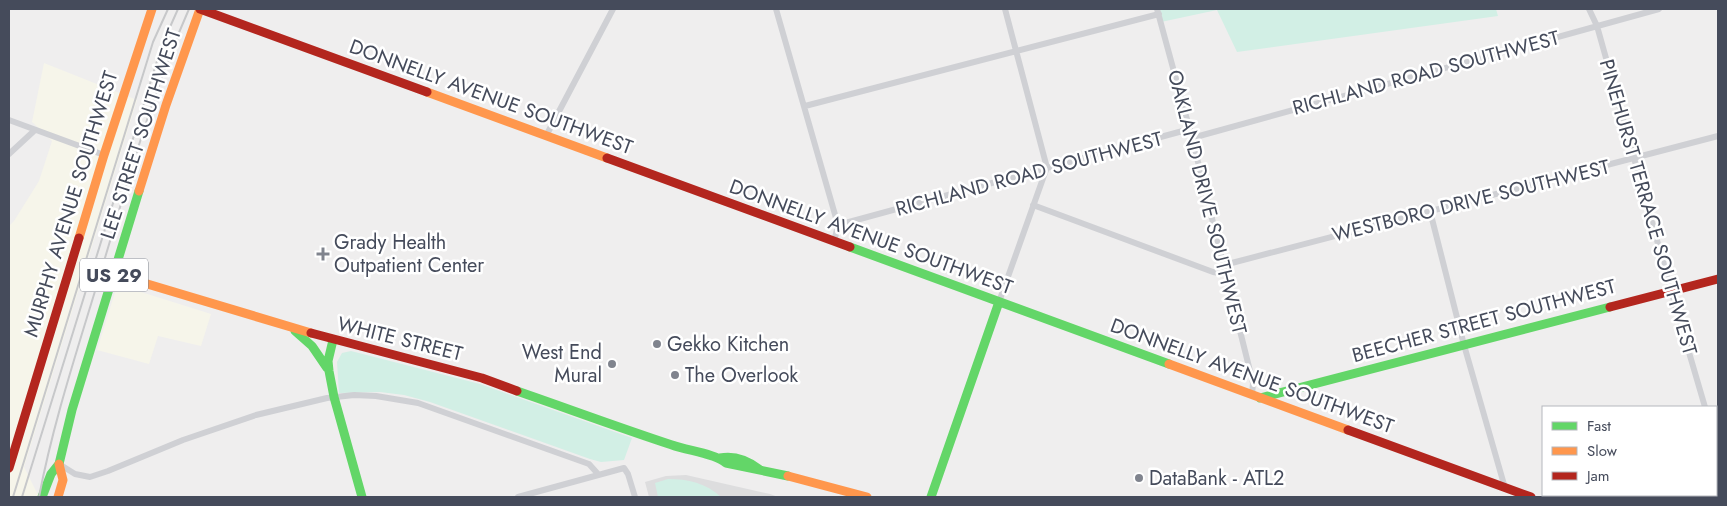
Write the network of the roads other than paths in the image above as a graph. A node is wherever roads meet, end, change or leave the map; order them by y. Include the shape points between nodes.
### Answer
1 (152, 9) edge
2 (200, 9) edge
3 (613, 9) edge
4 (776, 9) edge
5 (1005, 9) edge
6 (1589, 9) edge
7 (1659, 9) edge
8 (1158, 11) edge
9 (1597, 26) junction
10 (1016, 51) junction
11 (805, 106) junction
12 (9, 120) edge
13 (1190, 129) junction
14 (35, 130) junction
15 (546, 136) junction
16 (1718, 136) edge
17 (1192, 138) junction
18 (9, 154) edge
19 (104, 155) junction
20 (1634, 158) junction
21 (1046, 170) junction
22 (1033, 205) junction
23 (1430, 211) junction
24 (838, 226) junction
25 (834, 242) junction
26 (1224, 265) junction
27 (114, 274) junction
28 (1226, 274) junction
29 (1718, 279) edge
30 (1672, 291) junction
31 (999, 302) junction
32 (291, 328) junction
33 (332, 340) junction
34 (1464, 345) junction
35 (329, 371) junction
36 (1256, 396) junction
37 (334, 397) junction
38 (1705, 406) edge
39 (59, 464) junction
40 (9, 468) edge
41 (598, 474) junction
42 (1505, 488) junction
43 (42, 497) edge
44 (58, 497) edge
45 (362, 497) edge
46 (518, 497) edge
47 (635, 497) edge
48 (867, 497) edge
49 (931, 497) edge
50 (1530, 497) edge

1 - 19 street, MURPHY AVENUE SOUTHWEST
2 - 15 street, DONNELLY AVENUE SOUTHWEST
2 - 27 street, LEE STREET SOUTHWEST / US 29 via 162,117
3 - 15 street
4 - 11 street
5 - 10 street
6 - 9 street, PINEHURST TERRACE SOUTHWEST
7 - 9 street, RICHLAND ROAD SOUTHWEST
8 - 10 street
8 - 13 street, OAKLAND DRIVE SOUTHWEST
9 - 17 street, RICHLAND ROAD SOUTHWEST
9 - 20 street, PINEHURST TERRACE SOUTHWEST
10 - 11 street
10 - 21 street
11 - 24 street
12 - 14 street
13 - 17 street, OAKLAND DRIVE SOUTHWEST
13 - 21 street, RICHLAND ROAD SOUTHWEST
14 - 18 street
14 - 19 street
15 - 25 street, DONNELLY AVENUE SOUTHWEST
16 - 20 street, WESTBORO DRIVE SOUTHWEST
17 - 26 street, OAKLAND DRIVE SOUTHWEST
19 - 40 street, MURPHY AVENUE SOUTHWEST
20 - 23 street, WESTBORO DRIVE SOUTHWEST
20 - 30 street, PINEHURST TERRACE SOUTHWEST
21 - 22 street
21 - 24 street, RICHLAND ROAD SOUTHWEST
22 - 28 street
22 - 31 street
23 - 26 street, WESTBORO DRIVE SOUTHWEST
23 - 34 street
24 - 25 street
25 - 31 street, DONNELLY AVENUE SOUTHWEST
26 - 28 street, OAKLAND DRIVE SOUTHWEST
27 - 32 street, WHITE STREET
27 - 39 street, LEE STREET SOUTHWEST / US 29 via 72,410
28 - 36 street, OAKLAND DRIVE SOUTHWEST
29 - 30 street, BEECHER STREET SOUTHWEST
30 - 34 street, BEECHER STREET SOUTHWEST
30 - 38 street, PINEHURST TERRACE SOUTHWEST
31 - 36 street, DONNELLY AVENUE SOUTHWEST
31 - 49 street
32 - 33 street, WHITE STREET
32 - 35 street via 312,346
33 - 35 street
33 - 48 street, WHITE STREET via 482,378 674,446 720,458 728,456 749,461 759,469
34 - 36 street, BEECHER STREET SOUTHWEST
34 - 42 street
35 - 37 street
36 - 42 street, DONNELLY AVENUE SOUTHWEST
37 - 39 street via 256,415 90,477 75,474
37 - 41 street via 376,396 418,403 589,464
37 - 45 street
39 - 43 street, LEE STREET SOUTHWEST / US 29 via 51,474
39 - 44 street, US 29 via 63,480
41 - 46 street
41 - 47 street via 624,468
42 - 50 street, DONNELLY AVENUE SOUTHWEST

